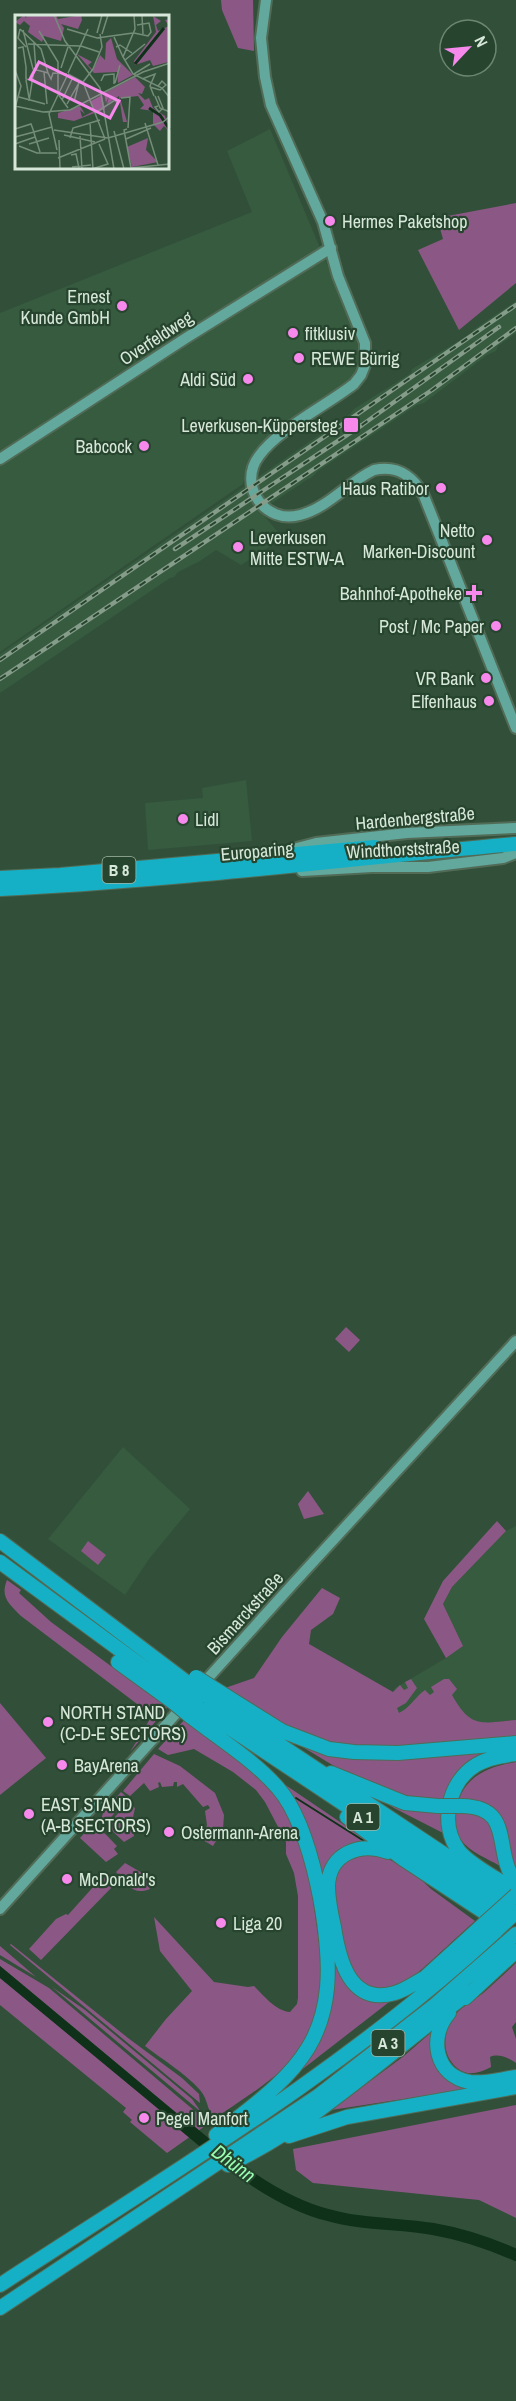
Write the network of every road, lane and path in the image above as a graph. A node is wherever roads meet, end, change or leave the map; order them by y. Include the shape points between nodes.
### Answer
1 (266, 0) edge
2 (331, 248) junction
3 (0, 459) edge
4 (516, 728) edge
5 (516, 828) edge
6 (516, 838) edge
7 (316, 843) joint
8 (516, 844) edge
9 (516, 853) edge
10 (270, 856) junction
11 (291, 866) junction
12 (0, 878) edge
13 (32, 882) junction
14 (0, 889) edge
15 (516, 1341) edge
16 (0, 1541) edge
17 (0, 1562) edge
18 (185, 1689) junction
19 (203, 1702) junction
20 (516, 1743) edge
21 (266, 1753) junction
22 (516, 1754) edge
23 (314, 1769) junction
24 (402, 1858) junction
25 (516, 1882) edge
26 (516, 1893) edge
27 (516, 1902) edge
28 (0, 1909) edge
29 (516, 1912) edge
30 (516, 1919) edge
31 (491, 1927) junction
32 (514, 1940) edge
33 (424, 1978) junction
34 (470, 1992) junction
35 (381, 2028) junction
36 (516, 2076) edge
37 (516, 2087) edge
38 (239, 2123) junction
39 (266, 2141) junction
40 (0, 2285) edge
41 (0, 2308) edge

1 - 2 street via 261,38 268,91
2 - 3 street, Overfeldweg
2 - 4 street via 365,343 365,365 354,384 270,443 257,459 252,489 269,511 286,517 302,515 321,505 371,471 384,468 402,472 415,481
5 - 7 street, Hardenbergstraße via 407,833
6 - 10 highway, Europaring / B 8
7 - 10 street, Europaring
8 - 11 highway, Europaring / B 8
9 - 11 street, Windthorststraße via 428,867 302,871
10 - 13 highway, Europaring / B 8
11 - 13 highway, Europaring / B 8
12 - 13 highway, Europaring / B 8
13 - 14 highway, Europaring / B 8
15 - 28 street, Bismarckstraße
16 - 18 highway, A 1
17 - 18 highway via 45,1597 96,1646
18 - 19 highway, A 1, bridge
18 - 19 highway, bridge
19 - 20 highway via 329,1749 398,1753
19 - 21 highway, A 1
19 - 23 highway, A 1
19 - 38 highway via 279,1788 300,1822 324,1930 327,1985 316,2033 285,2077
21 - 24 highway via 288,1776
21 - 30 highway, A 1
22 - 26 highway via 486,1760 471,1769 453,1793 448,1817 459,1850
23 - 25 highway, bridge via 405,1803 483,1809 496,1819 504,1835 508,1871
23 - 27 highway, A 1
24 - 32 highway
24 - 33 highway via 366,1847 352,1850 338,1860 328,1886 337,1951 350,1979 372,1993 397,1993
26 - 31 highway, bridge
29 - 31 highway, A 3, bridge
31 - 33 highway
31 - 35 highway, A 3 via 457,1968
32 - 34 highway
32 - 39 highway, A 3
33 - 35 highway
34 - 36 highway via 439,2029 436,2045 441,2063 469,2082
34 - 39 highway via 383,2061
35 - 38 highway, A 3 via 309,2082
37 - 39 highway via 340,2119
38 - 40 highway via 164,2178
39 - 41 highway, A 3 via 178,2189

